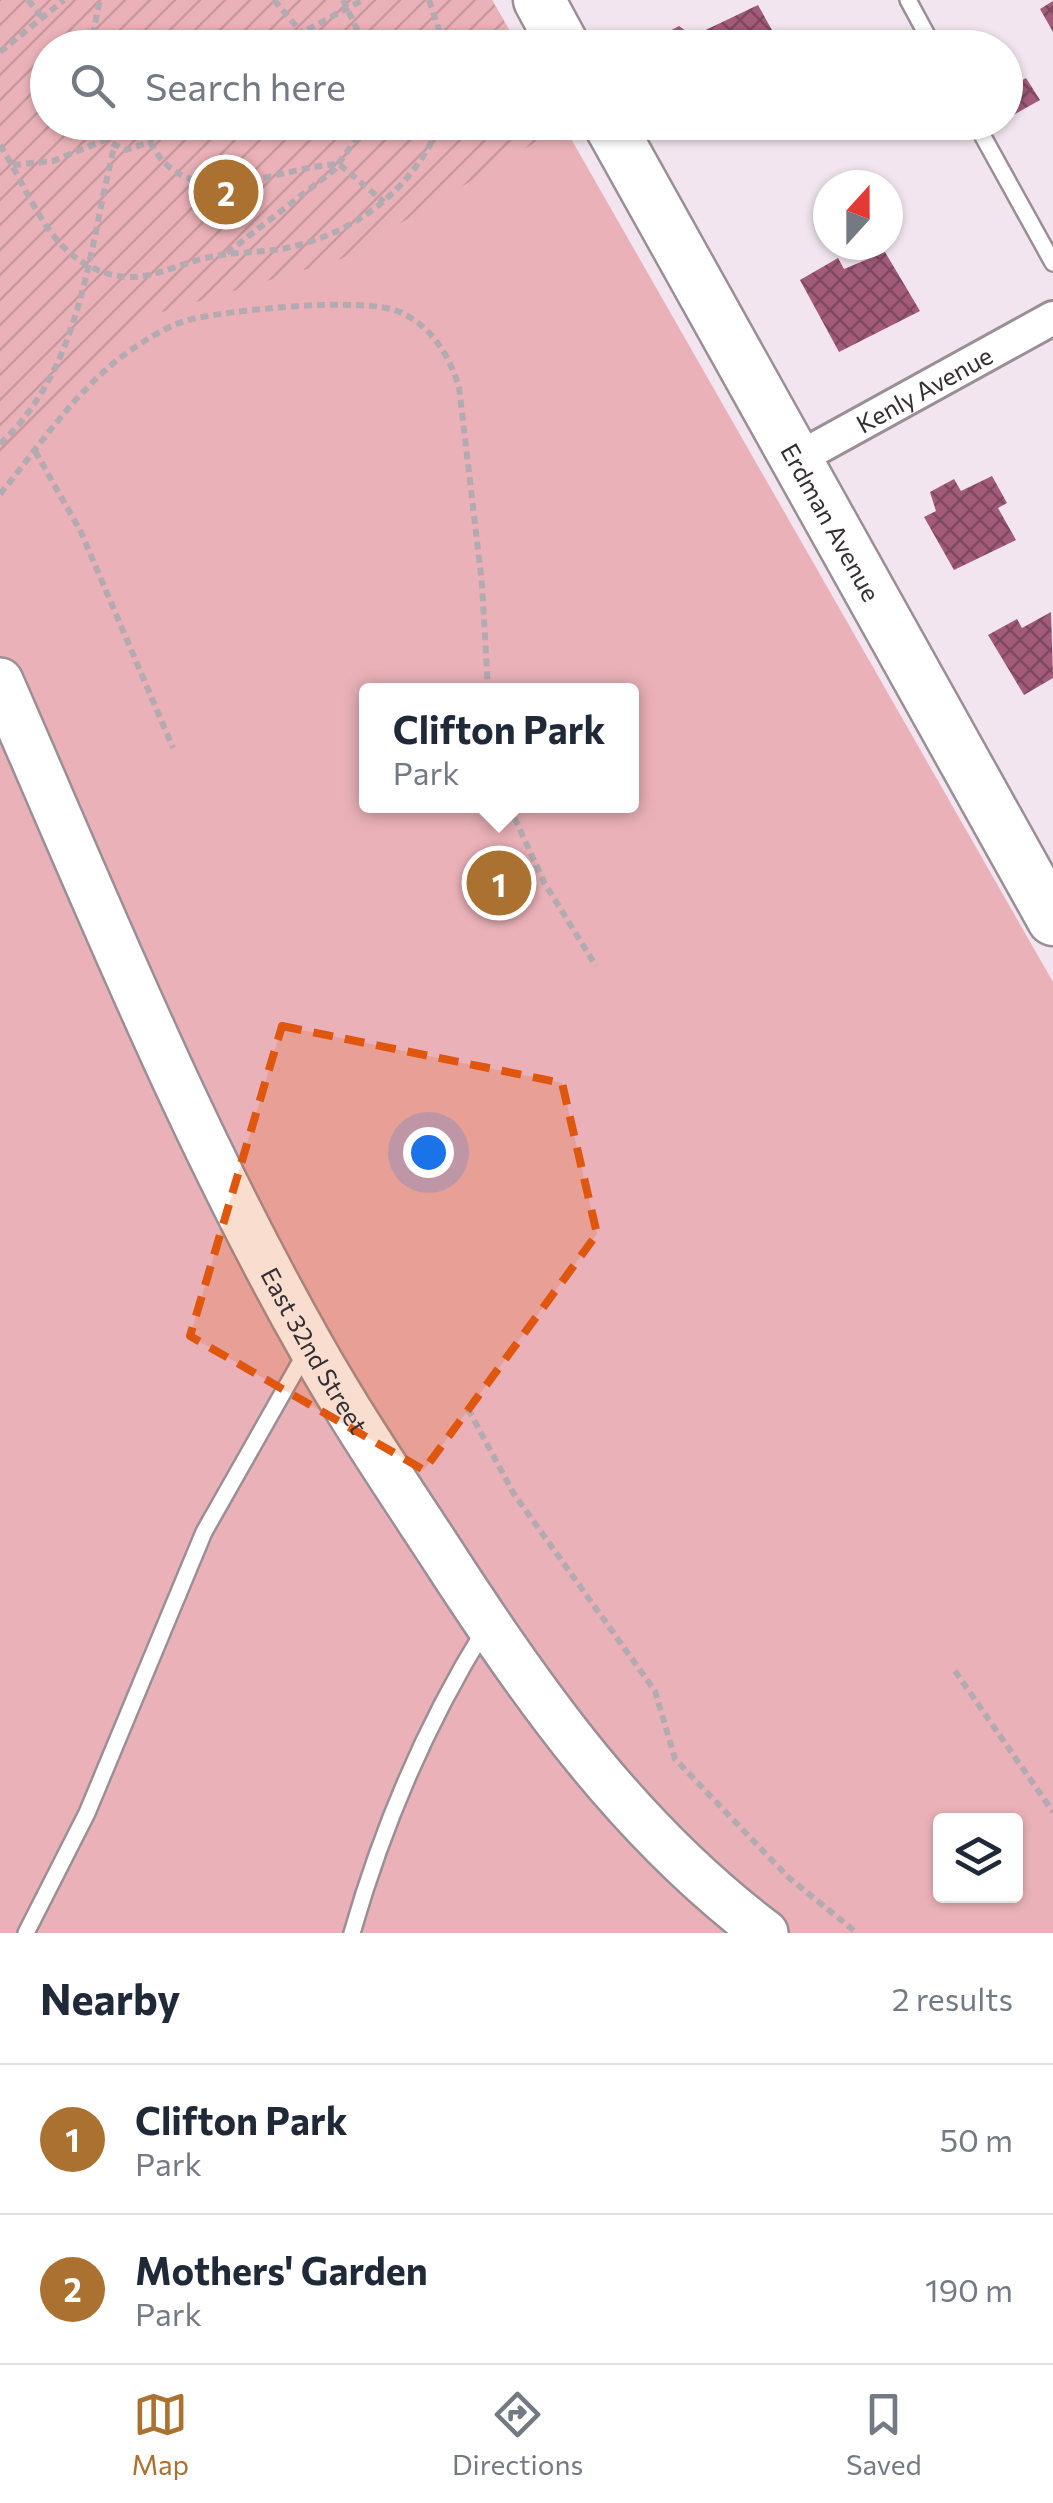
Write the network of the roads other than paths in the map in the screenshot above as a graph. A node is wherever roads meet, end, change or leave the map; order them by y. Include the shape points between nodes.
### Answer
1 (539, 0) edge
2 (908, 0) edge
3 (556, 30) edge
4 (924, 30) edge
5 (618, 140) edge
6 (986, 140) edge
7 (1053, 263) edge
8 (1053, 318) edge
9 (797, 459) junction
10 (0, 681) edge
11 (1053, 920) edge
12 (310, 1346) junction
13 (488, 1626) junction
14 (26, 1933) edge
15 (352, 1933) edge
16 (765, 1933) edge

1 - 3 main road
2 - 4 lane
5 - 9 main road, Erdman Avenue
6 - 7 lane
8 - 9 street, Kenly Avenue
9 - 11 main road, Erdman Avenue
10 - 12 street, East 32nd Street via 190,1110
12 - 13 street, East 32nd Street
12 - 14 lane via 204,1532 66,1861
13 - 15 lane via 419,1748
13 - 16 street, East 32nd Street via 624,1806 676,1861

